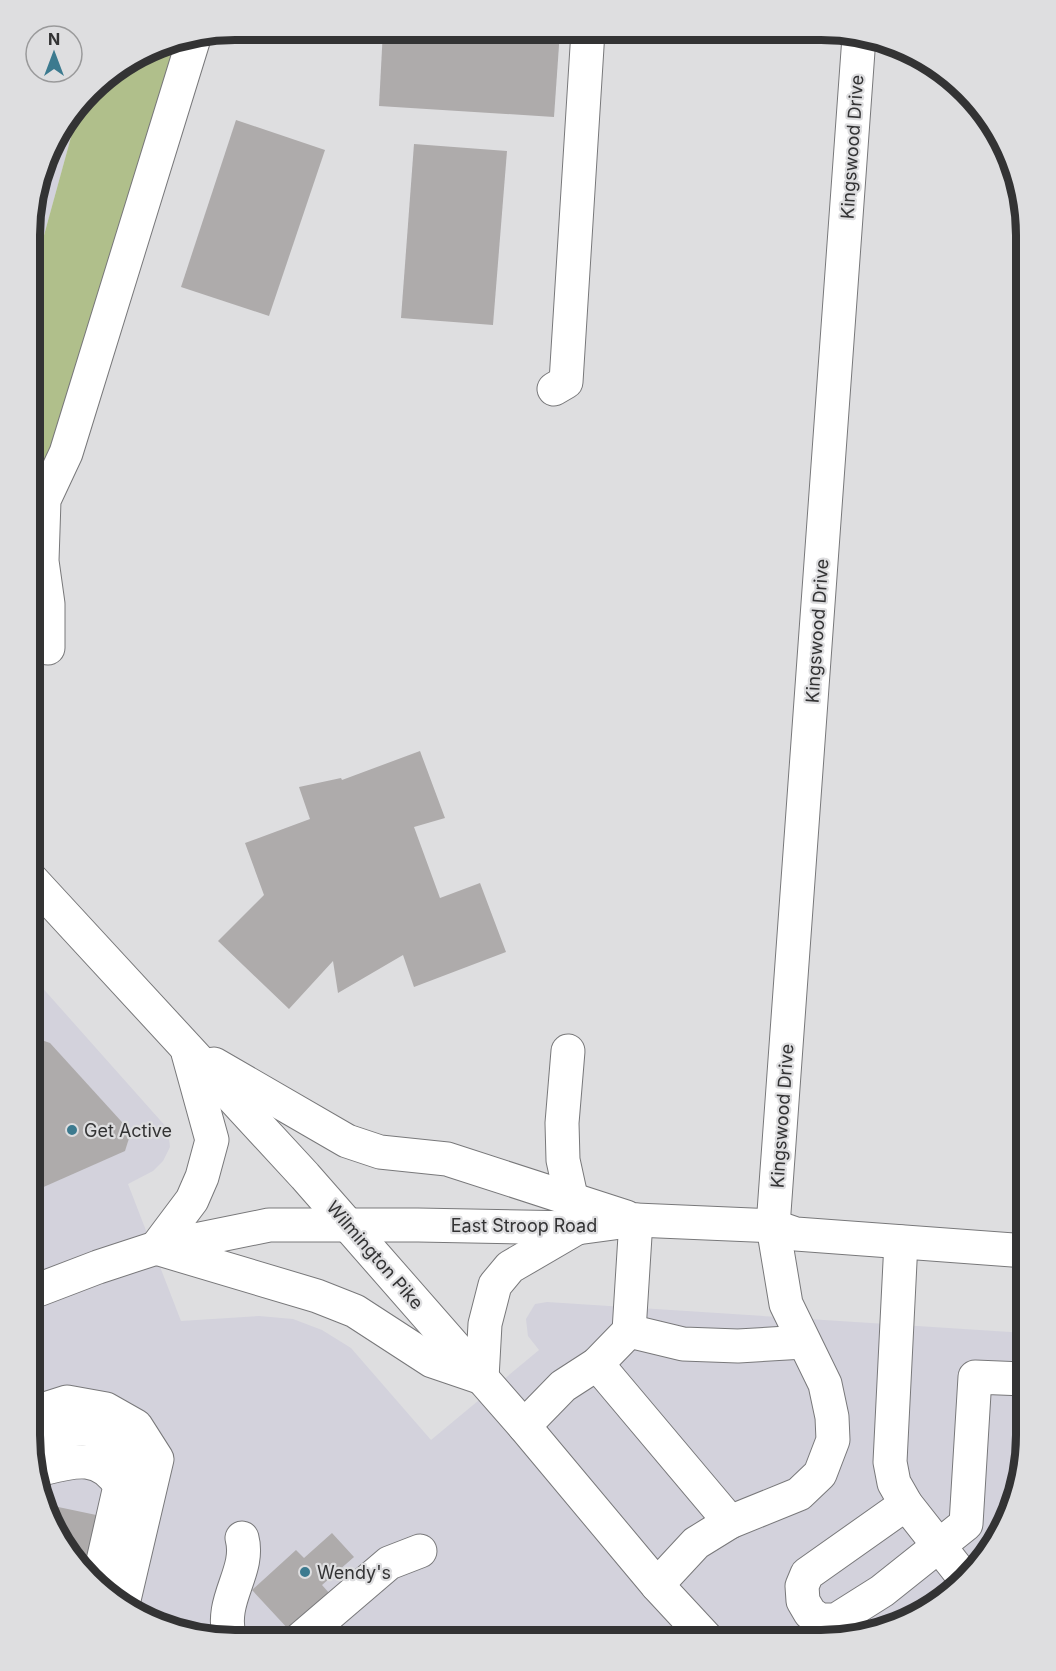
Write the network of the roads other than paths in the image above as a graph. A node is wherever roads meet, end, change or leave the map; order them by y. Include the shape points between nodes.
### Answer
1 (587, 40) edge
2 (859, 45) edge
3 (192, 46) edge
4 (554, 389) dead end
5 (48, 648) dead end
6 (40, 889) edge
7 (187, 1049) junction
8 (568, 1051) dead end
9 (574, 1214) junction
10 (636, 1220) junction
11 (348, 1225) junction
12 (773, 1226) junction
13 (901, 1242) junction
14 (156, 1248) junction
15 (1015, 1250) edge
16 (40, 1289) edge
17 (629, 1331) junction
18 (804, 1342) junction
19 (597, 1364) junction
20 (482, 1378) junction
21 (1015, 1379) edge
22 (40, 1414) edge
23 (524, 1426) junction
24 (42, 1454) edge
25 (43, 1470) edge
26 (906, 1504) junction
27 (730, 1522) junction
28 (242, 1538) dead end
29 (940, 1546) junction
30 (420, 1551) dead end
31 (959, 1572) edge
32 (100, 1575) edge
33 (657, 1585) junction
34 (114, 1587) edge
35 (125, 1595) edge
36 (228, 1630) edge
37 (311, 1630) edge
38 (695, 1630) edge

1 - 4 main road via 566,382
2 - 12 main road, Kingswood Drive
3 - 5 main road via 66,453 44,500 42,561 48,604
6 - 7 main road, Wilmington Pike
7 - 9 main road via 347,1141 380,1152 447,1159
7 - 11 main road, Wilmington Pike
7 - 14 main road via 212,1140 192,1200
8 - 9 main road via 563,1160
9 - 10 main road, East Stroop Road
9 - 11 main road, East Stroop Road
9 - 20 main road via 510,1267 495,1285 485,1324
10 - 12 main road, East Stroop Road
10 - 17 main road
11 - 14 main road, East Stroop Road via 268,1225
11 - 20 main road, Wilmington Pike
12 - 13 main road, East Stroop Road via 796,1234
12 - 18 main road, Kingswood Drive via 786,1304
13 - 15 main road, East Stroop Road
13 - 26 main road via 890,1462 894,1483
14 - 16 main road, East Stroop Road
14 - 20 main road via 355,1311 432,1361
17 - 18 main road via 683,1344
17 - 19 main road
18 - 27 main road, Kingswood Drive via 825,1384 832,1417 833,1440 820,1474 799,1494
19 - 23 main road via 564,1386
19 - 27 main road
20 - 23 main road, Wilmington Pike
21 - 29 main road via 975,1377 966,1524
22 - 35 main road via 67,1402 106,1409 136,1426 157,1459
23 - 33 main road, Wilmington Pike
24 - 34 main road via 56,1435 76,1428 102,1433 119,1445 127,1459 135,1481
25 - 32 main road via 79,1461 100,1465 113,1474 120,1486
26 - 29 main road
26 - 29 main road via 807,1574 802,1586 803,1601 810,1613 820,1620 836,1620 882,1591
27 - 33 main road, Kingswood Drive via 696,1543
28 - 36 main road via 245,1550 227,1615
29 - 31 main road
30 - 37 main road via 389,1563
33 - 38 main road, Wilmington Pike

